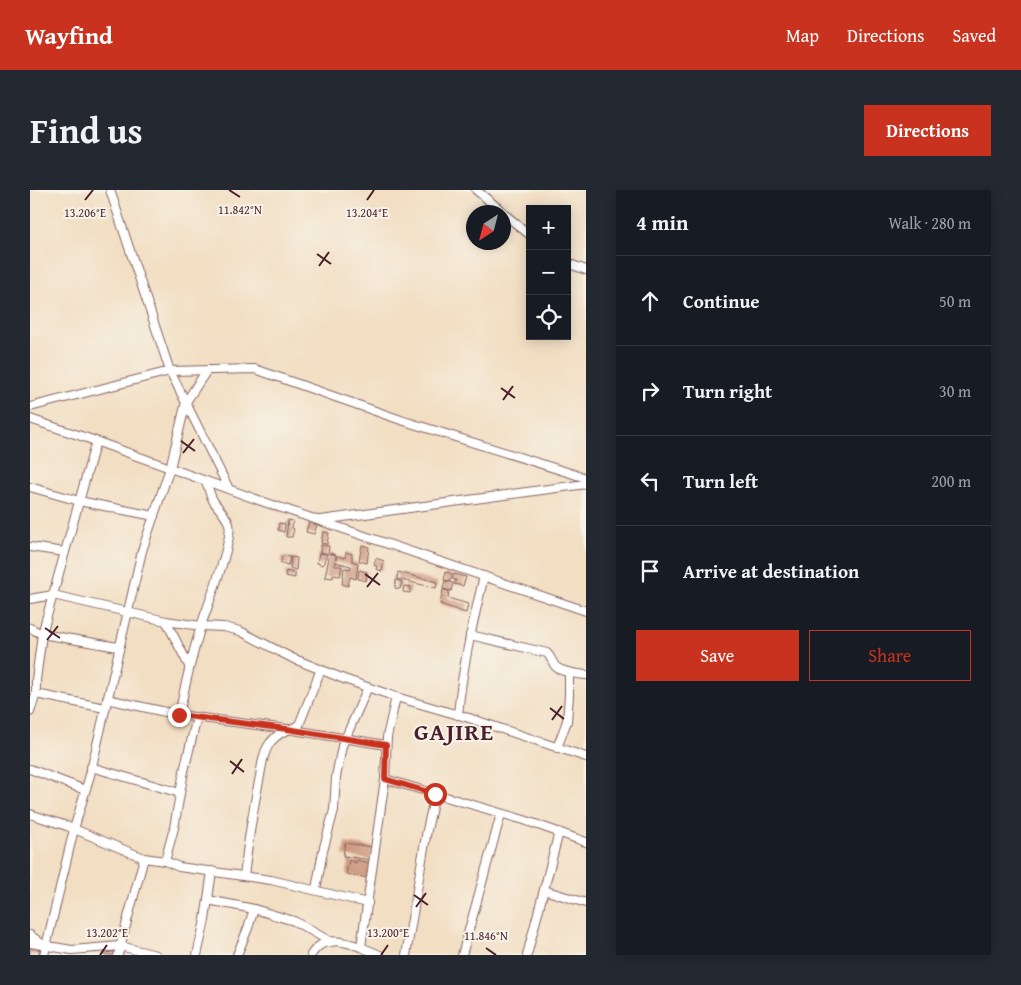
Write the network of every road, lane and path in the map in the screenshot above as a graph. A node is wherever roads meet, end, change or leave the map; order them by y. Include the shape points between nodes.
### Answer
1 (110, 190) edge
2 (476, 190) edge
3 (494, 205) edge
4 (511, 220) edge
5 (526, 232) edge
6 (571, 264) edge
7 (586, 270) edge
8 (207, 370) junction
9 (170, 371) junction
10 (186, 402) junction
11 (30, 407) edge
12 (30, 420) edge
13 (96, 441) junction
14 (170, 468) junction
15 (586, 478) edge
16 (206, 481) junction
17 (586, 484) edge
18 (30, 487) edge
19 (229, 489) junction
20 (79, 501) junction
21 (154, 516) junction
22 (319, 520) junction
23 (30, 547) edge
24 (65, 552) junction
25 (484, 576) junction
26 (53, 595) junction
27 (30, 599) edge
28 (127, 611) junction
29 (586, 612) edge
30 (166, 621) junction
31 (201, 626) junction
32 (30, 628) edge
33 (42, 634) junction
34 (470, 635) junction
35 (118, 647) junction
36 (189, 666) junction
37 (321, 669) junction
38 (569, 672) junction
39 (586, 675) edge
40 (33, 682) edge
41 (368, 688) junction
42 (36, 694) junction
43 (396, 697) junction
44 (107, 699) junction
45 (105, 708) junction
46 (30, 712) edge
47 (179, 715) junction
48 (458, 715) junction
49 (197, 717) junction
50 (287, 729) junction
51 (345, 738) junction
52 (386, 745) junction
53 (558, 748) junction
54 (586, 757) edge
55 (91, 767) junction
56 (30, 769) edge
57 (385, 779) junction
58 (85, 790) junction
59 (180, 793) junction
60 (435, 794) junction
61 (30, 814) edge
62 (501, 814) junction
63 (74, 829) junction
64 (559, 832) junction
65 (586, 842) edge
66 (144, 858) junction
67 (165, 862) junction
68 (212, 871) junction
69 (244, 876) junction
70 (316, 889) junction
71 (544, 890) junction
72 (208, 900) junction
73 (368, 903) junction
74 (586, 903) edge
75 (254, 909) junction
76 (30, 935) edge
77 (30, 942) edge
78 (331, 942) junction
79 (46, 946) junction
80 (120, 946) junction
81 (361, 947) junction
82 (44, 955) edge
83 (118, 955) edge
84 (156, 955) edge
85 (197, 955) edge
86 (237, 955) edge
87 (311, 955) edge
88 (380, 955) edge
89 (406, 955) edge
90 (462, 955) edge
91 (527, 955) edge

1 - 9 street
2 - 3 street
4 - 5 street
6 - 7 street
8 - 9 street
8 - 10 street
8 - 15 street via 255,369 401,420
9 - 10 street
9 - 11 street
10 - 14 street
10 - 19 street
12 - 13 street
13 - 14 street
13 - 20 street
14 - 16 street
14 - 21 street
16 - 19 street
16 - 31 street via 213,501 229,524 230,533
17 - 22 street
18 - 20 street
19 - 22 street
20 - 21 street
20 - 24 street
21 - 28 street
22 - 25 street
23 - 24 street
24 - 26 street
25 - 29 street
25 - 34 street
26 - 27 street
26 - 28 street
26 - 33 street
28 - 30 street
28 - 35 street
30 - 31 street
30 - 36 street
31 - 36 street
31 - 37 street via 240,631
32 - 33 street
33 - 35 street
33 - 40 street
34 - 38 street via 547,653 557,668
34 - 48 street
35 - 44 street
36 - 47 street
37 - 41 street
37 - 50 street via 299,725
38 - 39 street
38 - 53 street via 567,721
40 - 42 street
41 - 43 street
41 - 51 street
42 - 45 street
42 - 46 street
43 - 48 street
43 - 52 street
44 - 45 street
44 - 47 street
45 - 55 street
47 - 49 street
48 - 53 street
49 - 50 street
49 - 59 street
50 - 51 street
50 - 69 street via 274,738 263,756
51 - 52 street
51 - 70 street via 336,777 334,810
52 - 57 street
53 - 54 street
55 - 58 street
55 - 59 street
56 - 58 street
57 - 60 street
57 - 73 street
58 - 63 street
59 - 67 street
60 - 62 street
60 - 89 street
61 - 63 street
62 - 64 street
62 - 90 street
63 - 66 street
63 - 79 street
64 - 65 street
64 - 71 street
66 - 67 street
66 - 80 street
67 - 68 street
68 - 69 street
68 - 72 street
69 - 70 street
70 - 73 street
71 - 74 street
71 - 91 street
72 - 75 street
72 - 85 street
73 - 81 street
75 - 78 street via 294,921
75 - 86 street
76 - 79 street
77 - 79 street
78 - 81 street via 348,942
78 - 87 street via 320,945
79 - 80 street via 72,950
79 - 82 street
80 - 83 street
80 - 84 street
81 - 88 street

